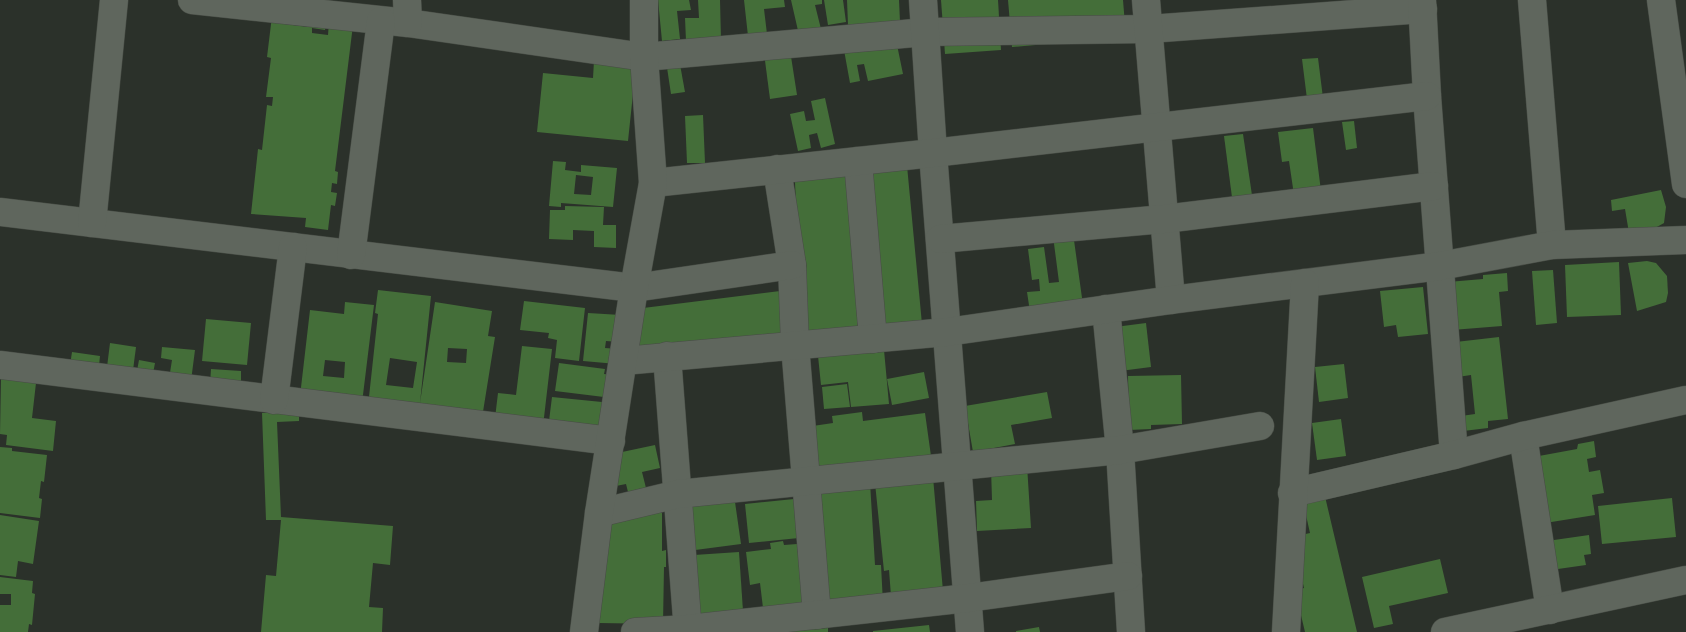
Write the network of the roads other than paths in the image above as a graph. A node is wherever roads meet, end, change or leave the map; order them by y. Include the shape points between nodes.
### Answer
1 (114, 0) edge
2 (192, 0) edge
3 (644, 0) edge
4 (923, 0) edge
5 (1146, 0) edge
6 (1532, 0) edge
7 (1661, 0) edge
8 (1423, 5) edge
9 (407, 12) edge
10 (381, 21) junction
11 (1149, 29) junction
12 (926, 32) junction
13 (644, 57) junction
14 (1427, 96) junction
15 (1157, 128) junction
16 (934, 153) junction
17 (858, 161) junction
18 (777, 169) junction
19 (653, 182) junction
20 (1686, 184) edge
21 (1434, 186) junction
22 (0, 212) edge
23 (1164, 219) junction
24 (92, 223) junction
25 (940, 239) junction
26 (1686, 240) edge
27 (1552, 245) junction
28 (293, 247) junction
29 (351, 255) junction
30 (792, 265) junction
31 (1440, 266) junction
32 (1305, 283) junction
33 (634, 288) junction
34 (1171, 300) junction
35 (1106, 309) junction
36 (947, 332) junction
37 (873, 338) junction
38 (795, 345) junction
39 (667, 356) junction
40 (623, 360) junction
41 (0, 365) edge
42 (274, 400) junction
43 (1686, 400) edge
44 (1260, 426) dead end
45 (1523, 436) junction
46 (611, 440) junction
47 (1120, 450) junction
48 (1454, 455) junction
49 (958, 467) junction
50 (806, 481) junction
51 (1292, 493) junction
52 (678, 494) junction
53 (599, 513) junction
54 (1128, 576) junction
55 (1686, 580) edge
56 (968, 598) junction
57 (1550, 610) junction
58 (817, 615) junction
59 (688, 630) edge
60 (584, 632) edge
61 (635, 632) edge
62 (970, 632) edge
63 (1132, 632) edge
64 (1286, 632) edge
65 (1445, 632) edge

1 - 24 street
2 - 10 street
3 - 13 street
4 - 12 street
5 - 11 street
6 - 27 street
7 - 20 street
8 - 11 street
8 - 14 street
9 - 10 street
9 - 13 street
10 - 29 street
11 - 12 street
11 - 15 street
12 - 13 street
12 - 16 street
13 - 19 street
14 - 15 street
14 - 21 street
15 - 16 street
15 - 23 street
16 - 17 street
16 - 25 street
17 - 18 street
17 - 37 street
18 - 19 street
18 - 30 street
19 - 33 street
21 - 23 street
21 - 31 street
22 - 24 street
23 - 25 street
23 - 34 street
24 - 28 street
25 - 36 street
26 - 27 street
27 - 31 street
28 - 29 street
28 - 42 street
29 - 33 street
30 - 33 street
30 - 38 street
31 - 32 street
31 - 48 street
32 - 34 street
32 - 51 street
33 - 40 street
34 - 35 street
35 - 36 street
35 - 47 street
36 - 37 street
36 - 49 street
37 - 38 street
38 - 39 street
38 - 50 street
39 - 40 street
39 - 52 street
40 - 46 street
41 - 42 street
42 - 46 street
43 - 45 street
44 - 47 street
45 - 48 street
45 - 57 street
46 - 53 street
47 - 49 street
47 - 54 street
48 - 51 street
49 - 50 street
49 - 56 street
50 - 52 street
50 - 58 street
51 - 64 street
52 - 53 street
52 - 59 street
53 - 60 street
54 - 56 street
54 - 63 street
55 - 57 street
56 - 58 street
56 - 62 street
57 - 65 street
58 - 59 street
59 - 61 street

